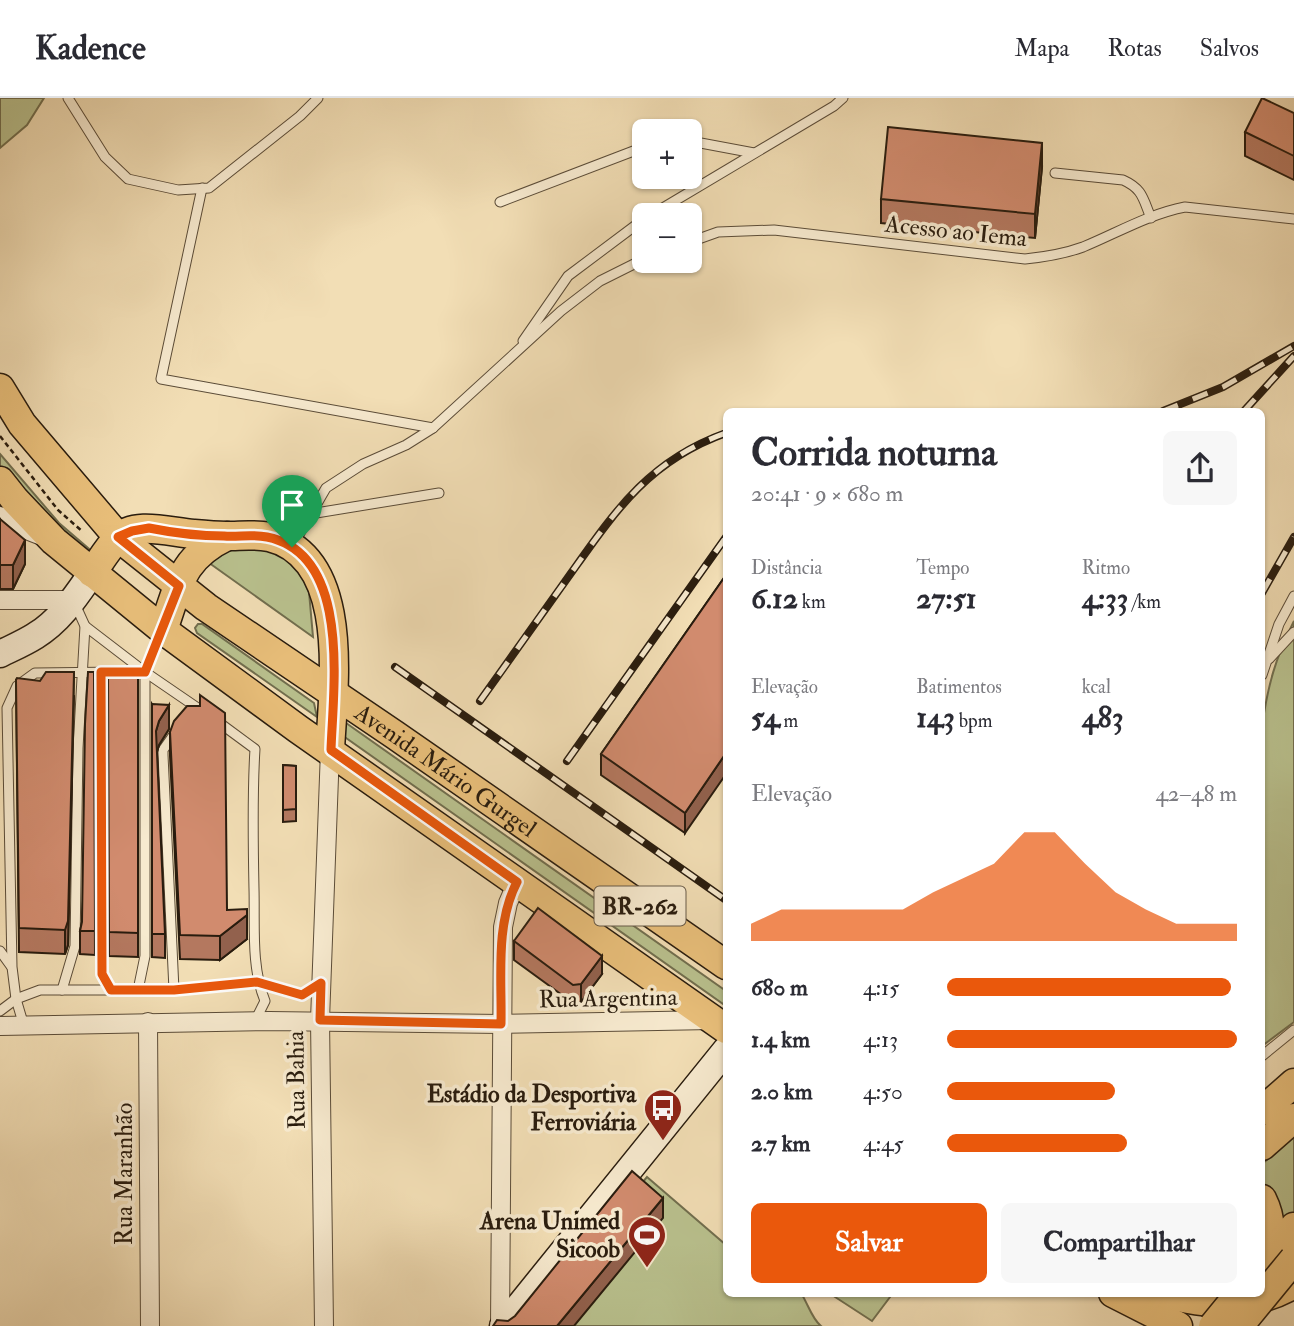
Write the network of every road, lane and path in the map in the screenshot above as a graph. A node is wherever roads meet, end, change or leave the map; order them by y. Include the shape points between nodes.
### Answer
1 (68, 98) edge
2 (318, 98) edge
3 (843, 98) edge
4 (702, 143) edge
5 (632, 152) edge
6 (754, 153) junction
7 (1055, 173) dead end
8 (202, 188) junction
9 (500, 202) dead end
10 (671, 203) edge
11 (1151, 218) junction
12 (1294, 219) edge
13 (632, 228) edge
14 (702, 238) edge
15 (632, 265) edge
16 (514, 354) junction
17 (0, 388) edge
18 (433, 428) junction
19 (0, 481) edge
20 (439, 493) dead end
21 (310, 514) junction
22 (0, 516) edge
23 (228, 536) junction
24 (118, 537) junction
25 (54, 541) junction
26 (292, 547) junction
27 (92, 573) junction
28 (179, 586) junction
29 (1294, 596) edge
30 (0, 600) edge
31 (73, 600) junction
32 (85, 625) junction
33 (163, 630) junction
34 (1294, 632) edge
35 (0, 654) edge
36 (1266, 661) junction
37 (1265, 664) edge
38 (101, 672) junction
39 (145, 672) junction
40 (80, 673) junction
41 (333, 693) junction
42 (191, 716) junction
43 (331, 750) junction
44 (517, 882) junction
45 (0, 951) edge
46 (723, 963) edge
47 (12, 967) junction
48 (257, 982) junction
49 (321, 983) junction
50 (62, 990) junction
51 (111, 990) junction
52 (138, 990) junction
53 (174, 990) junction
54 (16, 999) junction
55 (0, 1012) edge
56 (320, 1020) junction
57 (255, 1021) junction
58 (148, 1022) junction
59 (501, 1024) junction
60 (719, 1025) edge
61 (0, 1026) edge
62 (24, 1026) junction
63 (1294, 1030) edge
64 (723, 1054) edge
65 (1265, 1054) edge
66 (1294, 1083) edge
67 (1265, 1108) edge
68 (1294, 1118) edge
69 (1265, 1143) edge
70 (1265, 1204) edge
71 (1294, 1227) edge
72 (1265, 1246) edge
73 (1294, 1259) edge
74 (1265, 1262) edge
75 (1294, 1284) edge
76 (1265, 1294) edge
77 (1122, 1297) edge
78 (1237, 1297) edge
79 (1263, 1297) edge
80 (1161, 1314) edge
81 (150, 1326) edge
82 (324, 1326) edge
83 (501, 1326) edge
84 (1213, 1326) edge
85 (1239, 1326) edge

1 - 8 lane via 105,157 128,179 178,190
2 - 8 lane via 209,188
3 - 6 lane
4 - 6 lane
5 - 9 lane
6 - 10 lane
7 - 11 lane via 1132,184 1140,190
8 - 18 lane via 161,379
11 - 12 lane, Acesso ao Iema via 1185,207
11 - 14 lane, Acesso ao Iema via 1082,248 1025,260 774,230 718,232
13 - 16 lane via 568,276
15 - 16 lane via 600,281
16 - 18 lane
17 - 24 main road, Avenida Mário Gurgel / BR-262 via 22,424
18 - 21 lane via 326,488
19 - 25 main road, Avenida Mário Gurgel / BR-262
20 - 21 lane
21 - 26 lane
22 - 25 street
23 - 24 main road via 149,528
23 - 26 main road via 270,537
23 - 28 main road via 197,554
24 - 27 main road
24 - 28 main road, Avenida Mário Gurgel / BR-262
25 - 27 main road, Avenida Mário Gurgel / BR-262
26 - 41 main road via 313,571 328,604 334,641
27 - 31 street
27 - 33 main road, Avenida Mário Gurgel / BR-262
28 - 33 main road
28 - 41 main road, Avenida Mário Gurgel / BR-262
29 - 36 lane
30 - 31 street
31 - 32 lane
31 - 35 street via 36,636
32 - 39 lane
32 - 40 lane
33 - 39 lane
33 - 43 main road, Avenida Mário Gurgel / BR-262
34 - 36 lane
36 - 37 lane
38 - 39 lane
38 - 40 lane
38 - 51 lane via 102,974
39 - 42 lane
39 - 52 lane via 145,956
40 - 47 lane via 35,673 17,687 7,708
40 - 50 lane via 75,946
41 - 43 main road
41 - 46 main road, Avenida Mário Gurgel / BR-262
42 - 48 lane via 255,749
42 - 53 lane via 163,750
43 - 44 main road, Avenida Mário Gurgel / BR-262
43 - 49 street, Rua Bahia
44 - 59 street via 503,927
44 - 60 main road, Avenida Mário Gurgel / BR-262
45 - 47 lane
47 - 54 lane
48 - 49 lane via 302,995
48 - 53 lane
48 - 57 lane via 265,1001
49 - 56 street, Rua Bahia
50 - 51 lane
50 - 54 lane via 40,990
51 - 52 lane
52 - 53 lane
54 - 55 lane
54 - 62 lane
56 - 57 street, Rua Argentina
56 - 59 street, Rua Argentina
56 - 82 street, Rua Bahia
57 - 58 street, Rua Argentina
58 - 62 street, Rua Argentina
58 - 81 street, Rua Maranhão
59 - 60 street, Rua Argentina
59 - 83 street
61 - 62 street, Rua Argentina
63 - 65 lane
64 - 83 street
66 - 67 main road
68 - 69 main road
70 - 72 main road via 1270,1227
71 - 74 main road
73 - 76 main road, bridge
75 - 80 main road via 1267,1297 1231,1304 1194,1302
77 - 80 main road
78 - 84 main road, bridge
79 - 85 main road, bridge

